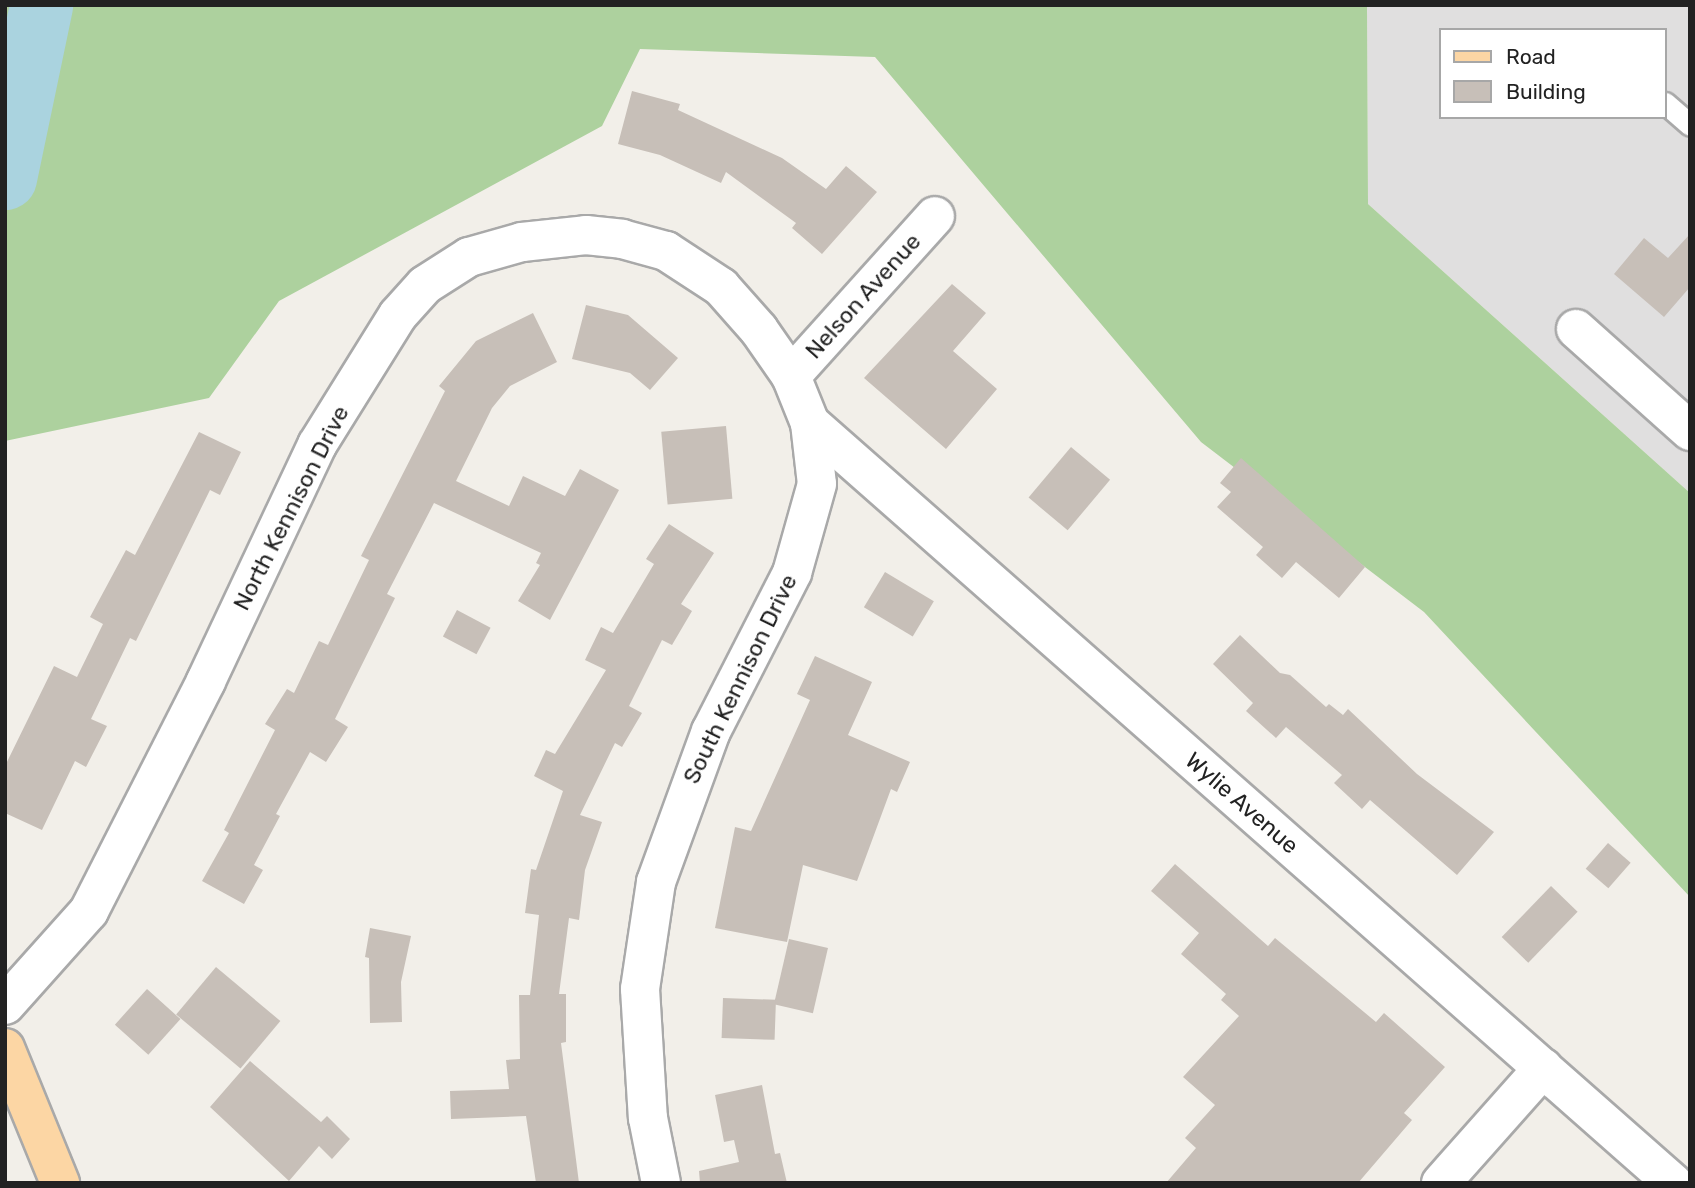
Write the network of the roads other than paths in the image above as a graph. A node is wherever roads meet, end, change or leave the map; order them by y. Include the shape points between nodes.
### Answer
1 (1667, 105) edge
2 (1690, 125) edge
3 (935, 216) dead end
4 (1576, 329) dead end
5 (791, 376) junction
6 (810, 423) junction
7 (1690, 431) edge
8 (5, 1005) edge
9 (5, 1048) edge
10 (1543, 1068) junction
11 (60, 1183) edge
12 (661, 1183) edge
13 (1441, 1183) edge
14 (1673, 1183) edge

1 - 2 lane
3 - 5 street, Nelson Avenue
4 - 7 street
5 - 6 street, North Kennison Drive
5 - 8 street, North Kennison Drive via 721,287 666,251 622,239 586,235 522,242 469,257 425,285 398,315 317,445 206,681 89,911
6 - 10 street, Wylie Avenue
6 - 12 street, South Kennison Drive via 817,484 792,573 711,731 656,881 640,989 648,1118
9 - 11 main road
10 - 13 street
10 - 14 street, Wylie Avenue

